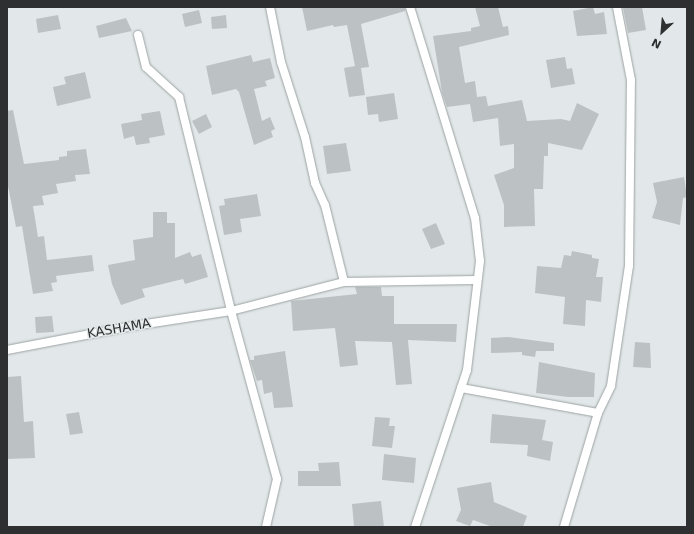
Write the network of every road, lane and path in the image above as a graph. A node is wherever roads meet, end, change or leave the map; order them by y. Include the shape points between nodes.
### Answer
1 (270, 7) edge
2 (410, 7) edge
3 (617, 7) edge
4 (138, 35) dead end
5 (476, 280) junction
6 (344, 282) junction
7 (231, 311) junction
8 (7, 350) edge
9 (461, 388) junction
10 (598, 413) junction
11 (266, 527) edge
12 (414, 527) edge
13 (564, 527) edge

1 - 6 lane via 281,62 305,137 315,183 325,205
2 - 5 lane via 449,127 477,225 480,261
3 - 10 lane via 631,80 630,256 615,373
4 - 7 lane via 146,67 179,97
5 - 6 lane, KASHAMA
5 - 9 lane via 469,363
6 - 7 lane, KASHAMA
7 - 8 lane, KASHAMA via 133,326
7 - 11 lane via 277,479
9 - 10 lane
9 - 12 lane
10 - 13 lane

